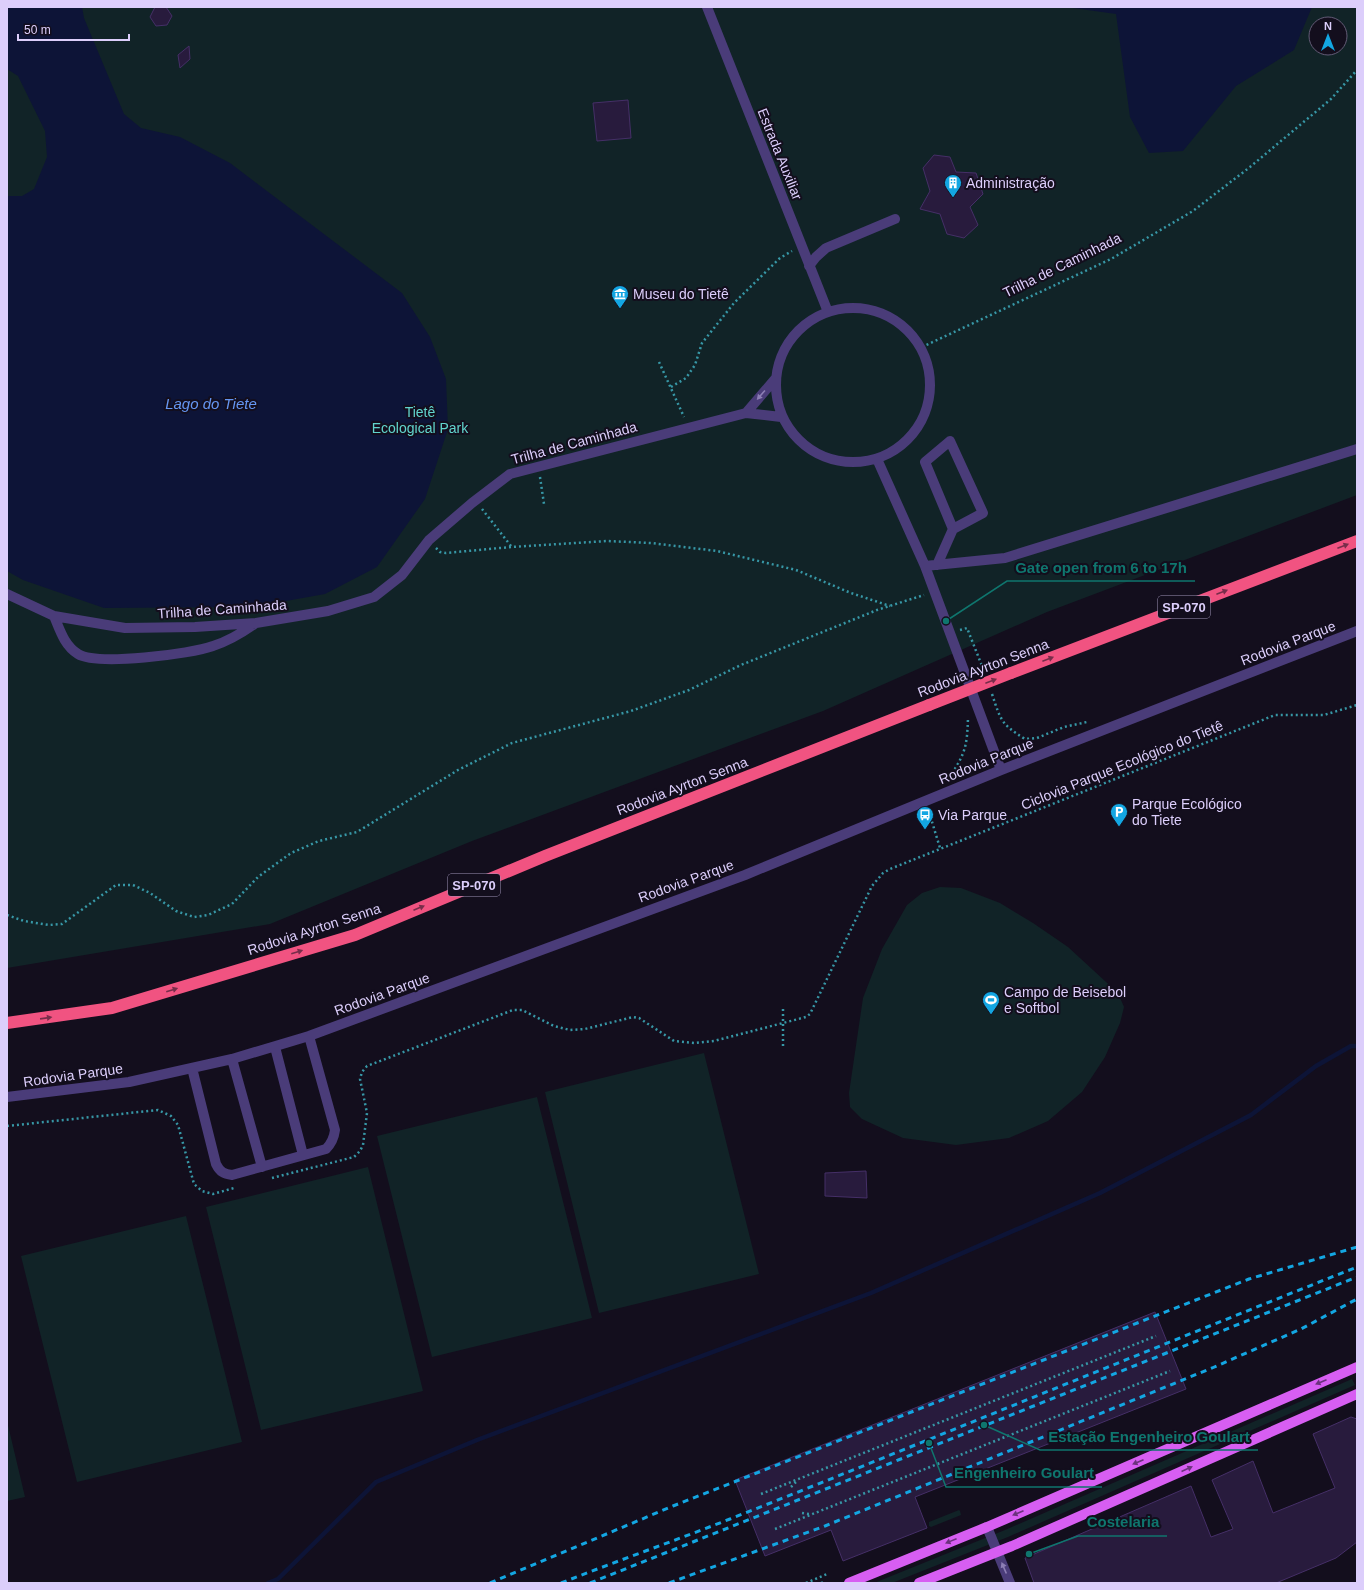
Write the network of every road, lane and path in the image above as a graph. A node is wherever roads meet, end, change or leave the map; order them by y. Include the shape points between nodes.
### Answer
1 (706, 7) edge
2 (1357, 70) edge
3 (895, 218) dead end
4 (801, 245) junction
5 (809, 266) junction
6 (828, 312) junction
7 (922, 347) junction
8 (659, 362) dead end
9 (776, 378) junction
10 (671, 387) junction
11 (746, 413) junction
12 (780, 416) junction
13 (688, 427) junction
14 (1357, 449) edge
15 (878, 459) junction
16 (538, 466) junction
17 (476, 500) junction
18 (544, 504) dead end
19 (953, 529) junction
20 (1357, 540) edge
21 (428, 541) junction
22 (511, 547) junction
23 (937, 565) junction
24 (925, 566) junction
25 (935, 592) junction
26 (7, 594) edge
27 (890, 606) junction
28 (54, 616) junction
29 (256, 623) junction
30 (1357, 631) edge
31 (950, 633) junction
32 (986, 675) dead end
33 (991, 690) dead end
34 (1357, 705) edge
35 (968, 712) dead end
36 (1091, 721) dead end
37 (1001, 770) junction
38 (956, 788) junction
39 (926, 800) junction
40 (940, 848) junction
41 (7, 915) edge
42 (783, 1009) dead end
43 (783, 1023) junction
44 (7, 1024) edge
45 (309, 1036) junction
46 (275, 1046) junction
47 (783, 1046) dead end
48 (232, 1059) junction
49 (192, 1068) junction
50 (7, 1097) edge
51 (7, 1126) edge
52 (303, 1155) junction
53 (262, 1167) junction
54 (265, 1180) dead end
55 (235, 1188) dead end
56 (1156, 1336) dead end
57 (1357, 1367) edge
58 (1170, 1371) dead end
59 (1357, 1394) edge
60 (798, 1479) junction
61 (791, 1487) dead end
62 (761, 1494) dead end
63 (802, 1513) dead end
64 (811, 1514) junction
65 (987, 1526) junction
66 (775, 1529) dead end
67 (998, 1552) junction
68 (827, 1574) dead end
69 (862, 1581) edge
70 (806, 1583) edge
71 (821, 1583) edge
72 (825, 1583) edge
73 (849, 1583) edge
74 (919, 1583) edge
75 (1010, 1583) edge

1 - 4 street, Estrada Auxiliar
2 - 7 path, Trilha de Caminhada via 1331,99 1193,211 1111,259
3 - 5 street via 826,248
4 - 5 street, Estrada Auxiliar
4 - 10 path via 780,258 734,303 702,343 695,365 686,378
5 - 6 street, Estrada Auxiliar
6 - 7 street via 864,308 897,321
6 - 9 street via 808,323 791,339 780,360
7 - 15 street via 931,373 930,400 920,426 902,446
8 - 10 path
9 -> 11 street
9 - 12 street
10 - 13 path
11 - 12 street, Trilha de Caminhada
11 - 13 street, Trilha de Caminhada
12 - 15 street via 806,446 828,458 853,463
13 - 16 street, Trilha de Caminhada
14 - 23 street via 1005,558
15 - 24 street
16 - 17 street, Trilha de Caminhada via 510,474
16 - 18 path
17 - 21 street, Trilha de Caminhada
17 - 22 path
19 - 19 street via 925,462 950,441 983,513
19 - 23 street
44 -> 20 highway, Rodovia Ayrton Senna / SP-070, bridge via 112,1008 355,934 545,856 929,705
21 - 22 path via 440,552 446,553
21 - 29 street, Trilha de Caminhada via 402,575 374,597 328,611
22 - 27 path via 607,541 717,551 796,570
23 - 24 street
24 - 25 street
25 - 27 path
25 - 31 street
26 - 28 street, Trilha de Caminhada
27 - 41 path via 741,665 689,690 631,711 512,743 458,770 357,832 319,841 290,853 258,877 232,904 208,915 194,917 176,911 133,884 116,885 62,924 49,926
28 - 29 street, Trilha de Caminhada via 125,628 195,628
28 - 29 street via 67,645 79,655 105,659 167,656 212,647 235,638
30 - 37 street, Rodovia Parque
31 - 32 path via 967,628
31 - 37 street
33 - 36 path via 1001,718 1007,726 1026,740
34 - 40 path, Ciclovia Parque Ecológico do Tietê via 1324,716 1275,715
35 - 38 path via 967,744 961,760 951,775
37 - 38 street, Rodovia Parque
38 - 39 street, Rodovia Parque
39 - 40 path
39 - 45 street, Rodovia Parque via 745,875
40 - 43 path, Ciclovia Parque Ecológico do Tietê via 883,873 872,886 810,1014
42 - 43 path
43 - 47 path
43 - 54 path, Ciclovia Parque Ecológico do Tietê via 714,1041 695,1043 674,1041 639,1018 633,1017 585,1029 570,1030 554,1026 522,1010 513,1010 367,1066 360,1079 367,1113 360,1151 354,1156
45 - 46 street, Rodovia Parque
45 - 52 street via 335,1130 331,1144 326,1149
46 - 48 street, Rodovia Parque
46 - 52 street
48 - 49 street, Rodovia Parque
48 - 53 street
49 - 50 street, Rodovia Parque via 129,1082
49 - 53 street via 219,1170 232,1175
51 - 55 path via 158,1110 171,1116 178,1125 194,1184 202,1191 213,1194
52 - 53 street
56 - 60 path
57 -> 65 main road
58 - 64 path
67 -> 59 main road
60 - 61 path
60 - 62 path
63 - 64 path
64 - 66 path
65 - 67 street
65 -> 69 main road
67 - 74 main road
75 -> 67 street
68 - 70 path
69 - 73 main road
71 - 72 path

